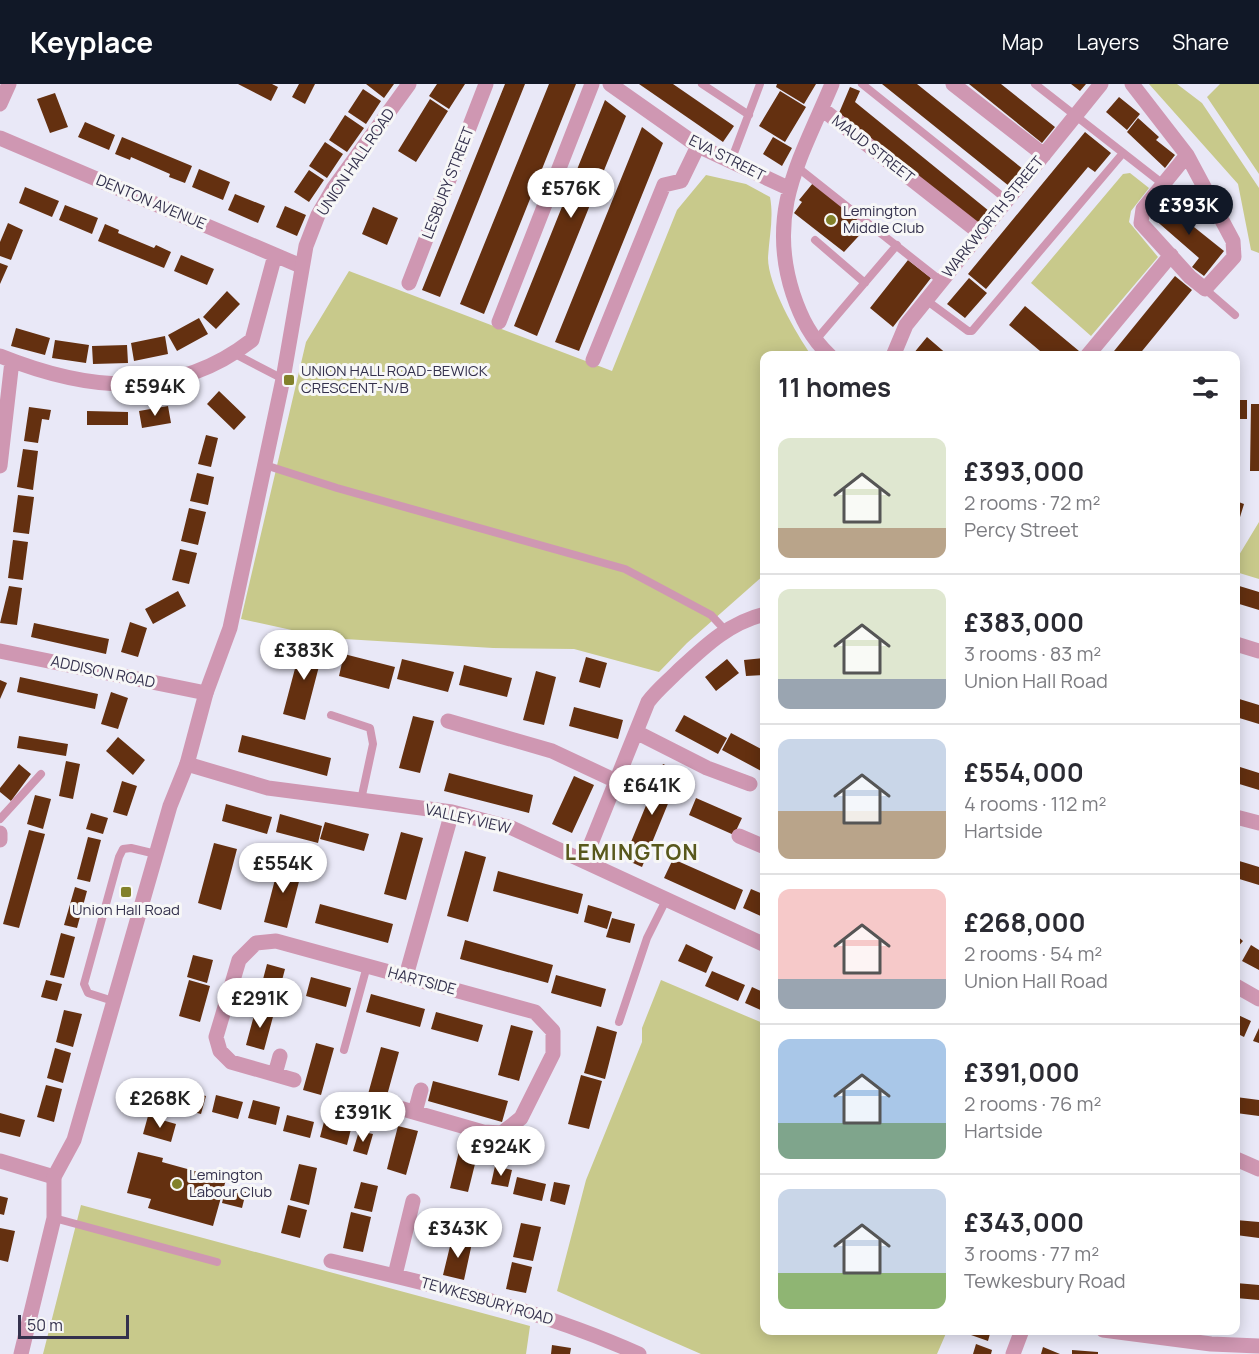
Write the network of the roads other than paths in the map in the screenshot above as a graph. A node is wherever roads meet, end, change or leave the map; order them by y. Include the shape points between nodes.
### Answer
1 (9, 84) edge
2 (409, 84) edge
3 (486, 84) edge
4 (592, 84) edge
5 (609, 84) edge
6 (702, 84) edge
7 (760, 84) edge
8 (832, 84) edge
9 (862, 84) edge
10 (953, 84) edge
11 (1035, 84) edge
12 (1101, 84) edge
13 (1132, 84) edge
14 (0, 104) edge
15 (822, 109) junction
16 (748, 115) junction
17 (1075, 116) junction
18 (0, 138) edge
19 (698, 146) junction
20 (1123, 153) junction
21 (1044, 155) junction
22 (1187, 155) junction
23 (730, 161) junction
24 (797, 167) junction
25 (1163, 184) junction
26 (788, 188) junction
27 (1007, 200) junction
28 (980, 233) junction
29 (815, 240) dead end
30 (897, 245) junction
31 (275, 255) junction
32 (1171, 255) junction
33 (302, 266) junction
34 (941, 281) junction
35 (865, 282) junction
36 (409, 283) dead end
37 (1205, 289) junction
38 (926, 300) junction
39 (1235, 315) dead end
40 (499, 322) dead end
41 (815, 342) junction
42 (825, 351) edge
43 (895, 351) edge
44 (1091, 351) edge
45 (235, 354) junction
46 (6, 358) edge
47 (593, 360) dead end
48 (283, 379) junction
49 (0, 458) edge
50 (265, 465) junction
51 (760, 616) edge
52 (725, 630) junction
53 (1240, 645) edge
54 (0, 651) edge
55 (1259, 651) edge
56 (206, 693) junction
57 (331, 715) dead end
58 (448, 721) dead end
59 (636, 732) junction
60 (187, 764) junction
61 (41, 774) dead end
62 (616, 781) junction
63 (750, 784) dead end
64 (361, 800) junction
65 (452, 812) junction
66 (1240, 818) edge
67 (0, 819) edge
68 (1259, 823) edge
69 (0, 833) edge
70 (739, 836) dead end
71 (0, 840) edge
72 (760, 845) edge
73 (156, 854) junction
74 (584, 861) junction
75 (666, 900) junction
76 (760, 943) edge
77 (367, 966) junction
78 (406, 976) junction
79 (1240, 988) edge
80 (1259, 999) edge
81 (113, 1001) junction
82 (619, 1022) dead end
83 (344, 1050) dead end
84 (280, 1056) dead end
85 (275, 1074) junction
86 (294, 1080) dead end
87 (421, 1090) dead end
88 (396, 1107) dead end
89 (415, 1113) junction
90 (0, 1161) edge
91 (1240, 1161) edge
92 (1259, 1169) edge
93 (54, 1177) junction
94 (413, 1201) dead end
95 (54, 1218) junction
96 (331, 1261) dead end
97 (217, 1262) dead end
98 (395, 1275) junction
99 (1020, 1335) edge
100 (1152, 1335) edge
101 (1259, 1346) edge
102 (21, 1354) edge
103 (639, 1354) edge
104 (1013, 1354) edge

1 - 14 street
2 - 33 street, UNION HALL ROAD via 333,189 318,215
3 - 36 street, LESBURY STREET
4 - 40 street
5 - 19 street, EVA STREET
6 - 16 lane
7 - 16 lane
8 - 15 street
9 - 27 lane
10 - 21 street
11 - 17 lane
12 - 17 street, WARKWORTH STREET
13 - 22 street
15 - 24 street
15 - 28 street, MAUD STREET
16 - 23 lane
17 - 20 lane
17 - 21 street, WARKWORTH STREET
18 - 31 street, DENTON AVENUE
19 - 23 street, EVA STREET
19 - 47 street via 681,181 664,185
20 - 25 lane
20 - 38 lane via 972,331
21 - 27 street, WARKWORTH STREET
22 - 25 street
22 - 37 street via 1233,241 1234,257
23 - 26 street, EVA STREET
24 - 26 street
24 - 30 lane
25 - 32 street via 1143,209 1141,223
26 - 41 street via 782,220 787,275 799,312
27 - 28 street, WARKWORTH STREET
28 - 34 street, WARKWORTH STREET
29 - 35 lane
30 - 34 lane
30 - 35 lane
31 - 33 street, DENTON AVENUE
31 - 45 street via 252,340
32 - 37 street
32 - 44 street
33 - 48 street, UNION HALL ROAD
34 - 38 street, WARKWORTH STREET
35 - 41 lane
37 - 39 lane
38 - 43 street, WARKWORTH STREET via 906,325
41 - 42 street
45 - 46 street via 212,366 142,384 103,384 56,376
45 - 48 lane
46 - 49 street
48 - 50 street, UNION HALL ROAD
50 - 52 lane via 625,569 711,615
50 - 56 street, UNION HALL ROAD via 230,628
51 - 52 street
52 - 59 street via 659,687
53 - 55 street
54 - 56 street, ADDISON ROAD
56 - 60 street, UNION HALL ROAD
57 - 64 lane via 369,728 373,744
58 - 62 street via 552,751
59 - 62 street
59 - 63 street via 707,768
60 - 64 street, VALLEY VIEW via 268,788
60 - 73 street, UNION HALL ROAD
61 - 67 lane
62 - 74 street
64 - 65 street, VALLEY VIEW
65 - 74 street, VALLEY VIEW via 512,828
65 - 78 street
66 - 68 street
69 - 71 street
70 - 72 street
73 - 81 street, UNION HALL ROAD
73 - 81 lane via 131,848 123,849 119,857 84,984 88,993
74 - 75 street, VALLEY VIEW
75 - 76 street, VALLEY VIEW
75 - 82 lane via 647,938
77 - 78 street, HARTSIDE
77 - 83 lane
77 - 85 street, HARTSIDE via 276,941 256,943 239,960 216,1038 220,1051 231,1062
78 - 89 street, HARTSIDE via 535,1012 553,1031 553,1054 520,1118 502,1133 483,1132
79 - 80 street
81 - 93 street, UNION HALL ROAD via 74,1140
84 - 85 street
85 - 86 street, HARTSIDE
87 - 89 street
88 - 89 street, HARTSIDE
90 - 93 street
91 - 92 street
93 - 95 street, UNION HALL ROAD
94 - 98 street
95 - 97 lane
95 - 102 street, UNION HALL ROAD
96 - 98 street, TEWKESBURY ROAD
98 - 103 street, TEWKESBURY ROAD via 562,1323
99 - 104 street
100 - 101 street

